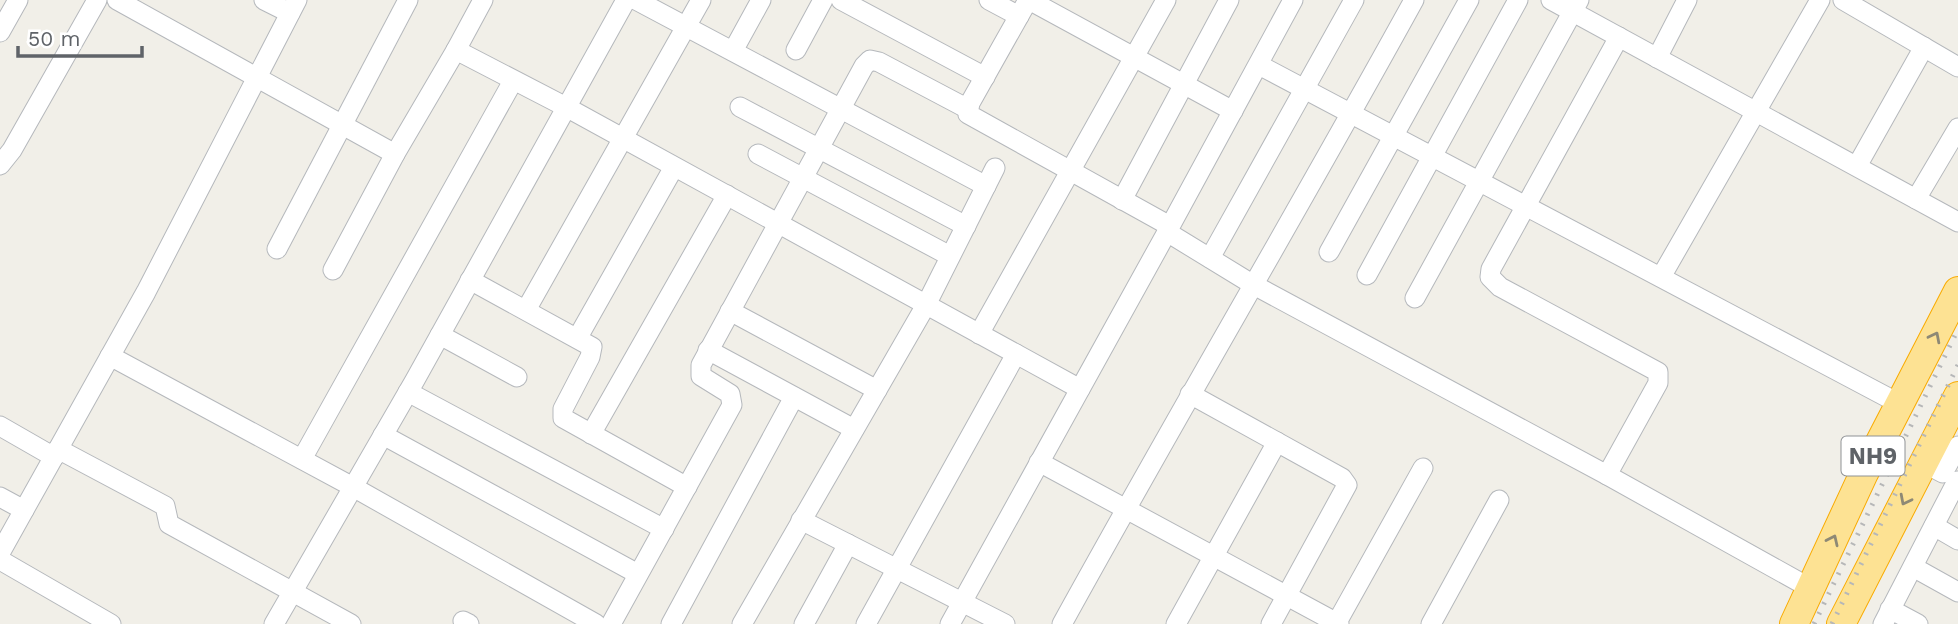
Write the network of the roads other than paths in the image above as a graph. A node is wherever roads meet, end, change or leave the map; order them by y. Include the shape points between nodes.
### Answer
1 (18, 0) edge
2 (117, 0) edge
3 (264, 0) edge
4 (408, 0) edge
5 (483, 0) edge
6 (625, 0) edge
7 (636, 0) edge
8 (701, 0) edge
9 (761, 0) edge
10 (823, 0) edge
11 (841, 0) edge
12 (989, 0) edge
13 (1166, 0) edge
14 (1229, 0) edge
15 (1293, 0) edge
16 (1354, 0) edge
17 (1414, 0) edge
18 (1469, 0) edge
19 (1518, 0) edge
20 (1551, 0) edge
21 (1687, 0) edge
22 (1820, 0) edge
23 (1843, 0) edge
24 (94, 1) edge
25 (1025, 5) edge
26 (1576, 6) edge
27 (293, 7) edge
28 (1064, 8) edge
29 (686, 27) junction
30 (0, 32) edge
31 (1619, 37) junction
32 (1924, 47) junction
33 (456, 50) junction
34 (796, 50) dead end
35 (733, 51) junction
36 (1134, 55) junction
37 (1657, 58) junction
38 (1259, 65) junction
39 (1958, 67) edge
40 (256, 76) junction
41 (985, 77) junction
42 (513, 81) junction
43 (1185, 84) junction
44 (1305, 89) junction
45 (566, 107) junction
46 (740, 107) dead end
47 (842, 109) junction
48 (968, 109) junction
49 (1233, 111) junction
50 (1756, 111) junction
51 (1352, 114) junction
52 (342, 124) junction
53 (1958, 128) edge
54 (1394, 136) junction
55 (622, 138) junction
56 (820, 149) junction
57 (395, 154) junction
58 (758, 154) dead end
59 (1432, 156) junction
60 (0, 165) edge
61 (1857, 166) junction
62 (674, 167) junction
63 (995, 168) dead end
64 (1069, 171) junction
65 (804, 178) junction
66 (1479, 181) junction
67 (986, 186) junction
68 (727, 195) junction
69 (1916, 199) junction
70 (1122, 200) junction
71 (1526, 207) junction
72 (1958, 222) edge
73 (779, 224) junction
74 (966, 226) junction
75 (1167, 228) junction
76 (277, 249) dead end
77 (1329, 252) dead end
78 (950, 256) junction
79 (1210, 258) junction
80 (333, 270) dead end
81 (1367, 275) dead end
82 (1661, 277) junction
83 (470, 280) junction
84 (1252, 284) junction
85 (1958, 291) edge
86 (1415, 298) dead end
87 (926, 305) junction
88 (526, 310) junction
89 (730, 311) junction
90 (979, 334) junction
91 (440, 335) junction
92 (578, 337) junction
93 (708, 350) junction
94 (1016, 354) junction
95 (110, 356) junction
96 (517, 377) dead end
97 (1080, 389) junction
98 (877, 390) junction
99 (408, 392) junction
100 (1190, 394) junction
101 (1958, 396) edge
102 (794, 397) junction
103 (1900, 404) junction
104 (0, 426) edge
105 (854, 429) junction
106 (591, 434) junction
107 (383, 435) junction
108 (1277, 442) junction
109 (1958, 446) edge
110 (56, 453) junction
111 (302, 459) junction
112 (1039, 462) junction
113 (1423, 468) dead end
114 (1607, 475) junction
115 (1946, 475) edge
116 (687, 486) junction
117 (354, 487) junction
118 (0, 497) edge
119 (1499, 500) dead end
120 (1126, 509) junction
121 (24, 510) junction
122 (801, 520) junction
123 (1934, 526) junction
124 (664, 529) junction
125 (1958, 540) edge
126 (848, 544) junction
127 (0, 553) edge
128 (1215, 557) junction
129 (0, 560) edge
130 (1913, 567) junction
131 (896, 570) junction
132 (638, 574) junction
133 (1810, 589) junction
134 (293, 592) junction
135 (1958, 592) edge
136 (1287, 596) junction
137 (961, 604) junction
138 (1886, 617) edge
139 (111, 624) edge
140 (274, 624) edge
141 (351, 624) edge
142 (596, 624) edge
143 (611, 624) edge
144 (671, 624) edge
145 (742, 624) edge
146 (804, 624) edge
147 (866, 624) edge
148 (950, 624) edge
149 (1005, 624) edge
150 (1062, 624) edge
151 (1177, 624) edge
152 (1270, 624) edge
153 (1337, 624) edge
154 (1431, 624) edge
155 (1794, 624) edge
156 (1841, 624) edge
157 (1918, 624) edge

1 - 30 street
2 - 40 street
3 - 27 street
4 - 52 street
5 - 33 street
6 - 45 street
7 - 29 street
8 - 29 street
9 - 35 street
10 - 34 street
11 - 41 street
12 - 25 street
13 - 36 street
14 - 43 street
15 - 38 street
16 - 44 street
17 - 51 street
18 - 54 street
19 - 59 street
20 - 26 street
21 - 37 street
22 - 50 street
23 - 32 street
24 - 60 street
25 - 28 street
25 - 41 street
26 - 31 street
26 - 66 street
27 - 40 street
28 - 36 street
29 - 35 street
29 - 55 street
31 - 37 street
31 - 71 street
32 - 39 street
32 - 61 street
33 - 42 street
33 - 57 street
35 - 47 street
36 - 43 street
36 - 64 street
37 - 50 street
38 - 44 street
38 - 49 street
40 - 52 street
40 - 95 street
41 - 48 street
42 - 45 street
42 - 111 street
43 - 49 street
43 - 70 street
44 - 51 street
44 - 79 street
45 - 55 street
45 - 83 street
46 - 56 street
47 - 48 street via 870,60
47 - 56 street
47 - 67 street
48 - 64 street via 971,118
49 - 75 street
50 - 61 street
50 - 82 street
51 - 54 street
51 - 84 street
52 - 57 street
52 - 76 street
53 - 69 street
54 - 59 street
54 - 77 street
55 - 62 street
55 - 88 street
56 - 65 street
56 - 74 street
57 - 80 street
58 - 65 street
59 - 66 street
59 - 81 street
61 - 69 street
62 - 68 street
62 - 92 street
63 - 67 street
64 - 70 street
64 - 90 street
65 - 73 street
65 - 78 street
66 - 71 street
66 - 86 street
67 - 74 street
68 - 73 street
68 - 106 street
69 - 72 street
70 - 75 street
71 - 82 street
71 - 114 street via 1492,269 1493,283 1653,368 1660,377
73 - 87 street
73 - 89 street
74 - 78 street
75 - 79 street
75 - 97 street
78 - 87 street
79 - 84 street
82 - 103 street
83 - 88 street
83 - 91 street
84 - 100 street
84 - 114 street
103 -> 85 highway, NH9
87 - 90 street
87 - 98 street
88 - 92 street
89 - 93 street
89 - 98 street
90 - 94 street
91 - 96 street
91 - 99 street
92 - 106 street via 592,352 562,414
93 - 102 street
93 - 116 street via 699,372 730,394 732,405
94 - 97 street
94 - 131 street
95 - 110 street
95 - 111 street
97 - 112 street
98 - 105 street
99 - 107 street
99 - 124 street
100 - 108 street
100 - 120 street
101 - 115 highway, NH9
102 - 105 street
102 - 144 street
133 -> 103 highway, NH9
104 - 110 street
105 - 122 street
106 - 116 street
107 - 117 street
107 - 132 street
108 - 128 street
108 - 136 street via 1347,485
109 - 115 street
110 - 121 street
110 - 134 street via 165,506 169,524
111 - 117 street
112 - 120 street
112 - 137 street
113 - 153 street
114 - 133 street
115 - 123 street
115 -> 156 highway, NH9
116 - 124 street
117 - 134 street
117 - 142 street
118 - 121 street
119 - 154 street
120 - 128 street
120 - 150 street
121 - 127 street
122 - 126 street
122 - 145 street
123 - 125 street
123 - 130 street
124 - 132 street
126 - 131 street
126 - 146 street
128 - 136 street
128 - 151 street
129 - 139 street
130 - 135 street
130 - 138 street
131 - 137 street
131 - 147 street
132 - 143 street
133 - 155 highway, NH9
134 - 140 street
134 - 141 street
136 - 152 street
136 - 153 street
137 - 148 street
137 - 149 street
138 - 157 street

